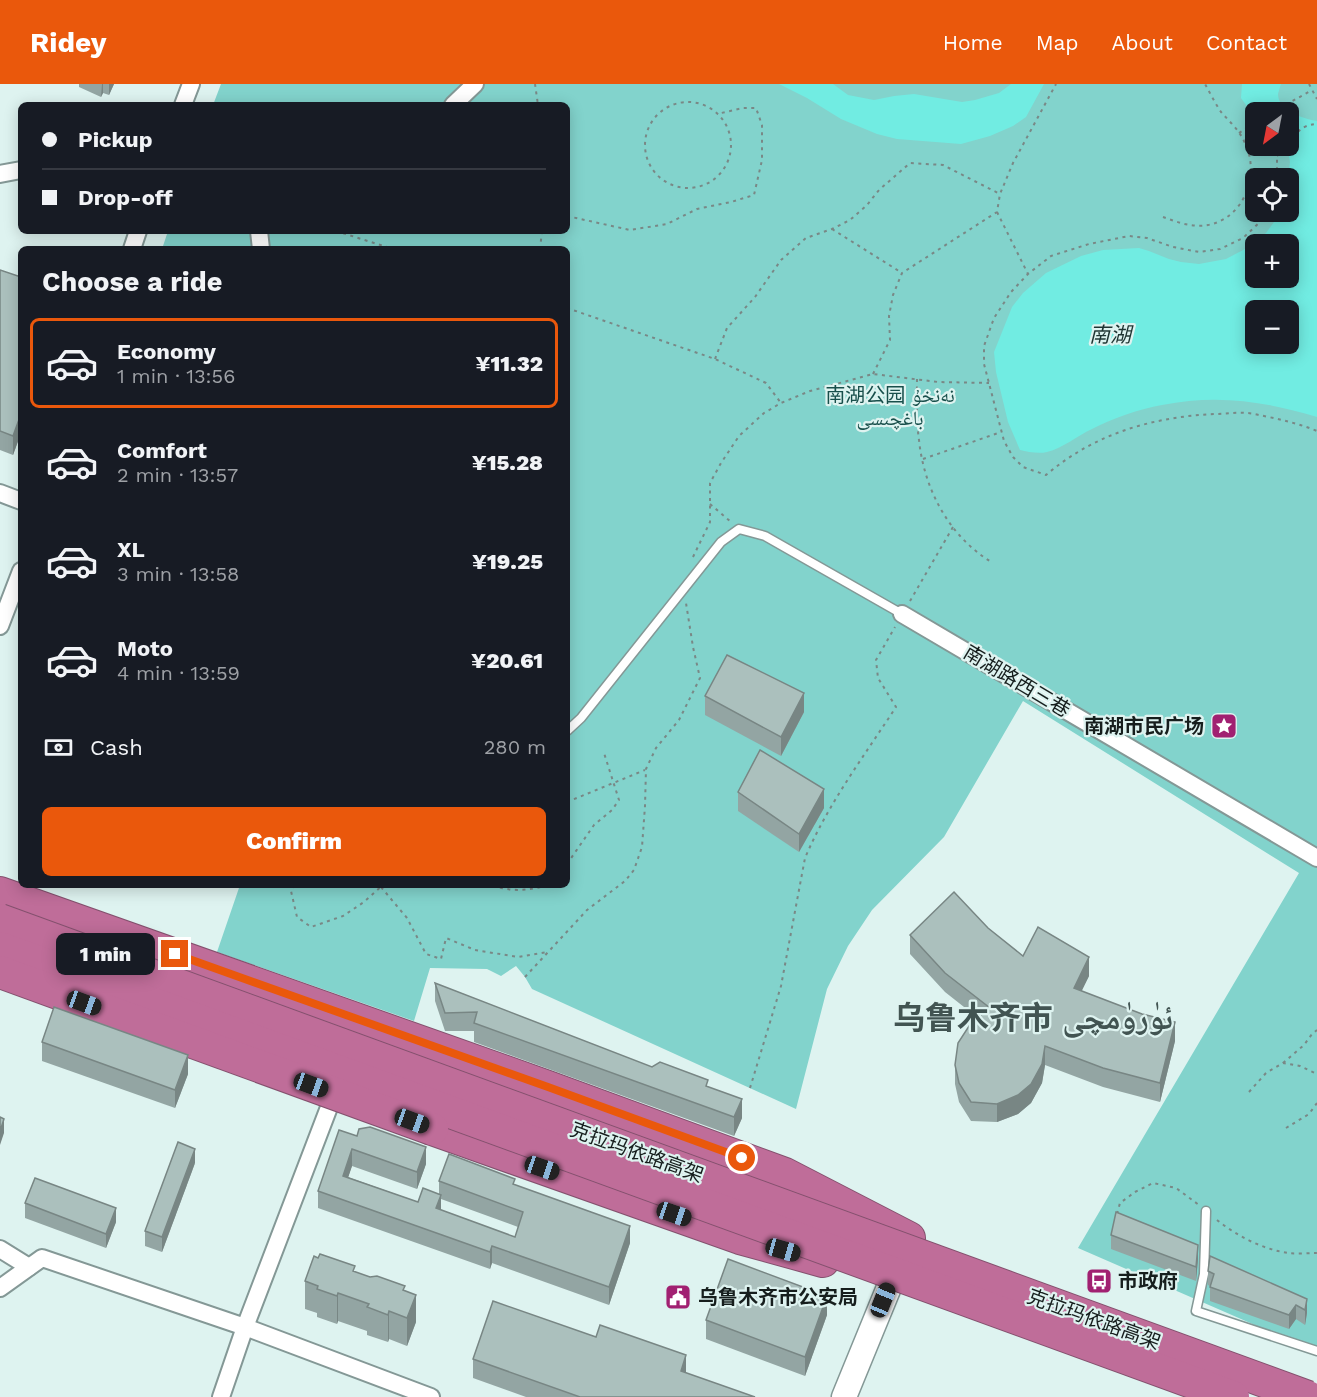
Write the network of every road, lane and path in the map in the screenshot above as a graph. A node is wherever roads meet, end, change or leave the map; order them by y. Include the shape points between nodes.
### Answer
1 (192, 84) edge
2 (475, 84) edge
3 (535, 84) edge
4 (1056, 84) edge
5 (1204, 84) edge
6 (1309, 84) edge
7 (1312, 90) junction
8 (1317, 99) edge
9 (184, 102) edge
10 (456, 102) edge
11 (538, 102) edge
12 (1291, 102) edge
13 (717, 114) junction
14 (1317, 124) edge
15 (1245, 129) edge
16 (1299, 130) edge
17 (1239, 133) junction
18 (1277, 156) edge
19 (1277, 168) edge
20 (18, 171) edge
21 (0, 174) edge
22 (1000, 194) junction
23 (997, 212) junction
24 (1163, 216) dead end
25 (570, 217) edge
26 (1260, 222) edge
27 (832, 229) junction
28 (346, 234) edge
29 (384, 246) edge
30 (902, 273) junction
31 (1028, 274) junction
32 (570, 309) edge
33 (715, 359) junction
34 (873, 374) junction
35 (917, 380) junction
36 (989, 383) junction
37 (781, 403) junction
38 (1317, 431) edge
39 (1001, 432) junction
40 (923, 459) junction
41 (0, 493) edge
42 (18, 500) edge
43 (710, 504) junction
44 (953, 527) junction
45 (739, 529) junction
46 (993, 563) dead end
47 (18, 580) edge
48 (685, 588) junction
49 (902, 614) junction
50 (0, 626) edge
51 (570, 728) edge
52 (604, 753) dead end
53 (646, 770) junction
54 (613, 783) junction
55 (570, 801) edge
56 (1317, 858) edge
57 (570, 859) edge
58 (292, 888) edge
59 (380, 888) edge
60 (384, 888) edge
61 (500, 888) edge
62 (532, 888) edge
63 (0, 893) edge
64 (0, 920) edge
65 (0, 948) edge
66 (548, 952) junction
67 (0, 972) edge
68 (525, 977) dead end
69 (1317, 1030) edge
70 (1283, 1063) junction
71 (344, 1067) dead end
72 (1317, 1074) edge
73 (750, 1088) dead end
74 (1249, 1092) dead end
75 (1317, 1103) edge
76 (1286, 1128) dead end
77 (1206, 1211) dead end
78 (909, 1238) joint
79 (0, 1249) edge
80 (29, 1268) junction
81 (891, 1280) junction
82 (0, 1288) edge
83 (245, 1327) junction
84 (1317, 1351) edge
85 (221, 1397) edge
86 (431, 1397) edge
87 (844, 1397) edge
88 (1233, 1397) edge
89 (1308, 1397) edge

1 - 9 street
2 - 10 street
3 - 11 path
4 - 22 path
5 - 17 path
6 - 7 path
7 - 8 path
7 - 12 path
13 - 13 path via 696,103 679,103 652,122 646,137 646,154 653,170 665,182 680,188 697,188 713,181 725,169 731,153 731,136
13 - 25 path via 756,108 762,125 762,160 754,195 697,209 667,224 630,230
14 - 16 path
15 - 17 path
17 - 24 path via 1250,158 1251,174 1249,187 1230,215 1206,225 1191,225
18 - 19 path
20 - 21 street
22 - 23 path
22 - 27 path via 944,165 910,163 850,220
23 - 30 path
23 - 31 path
26 - 31 path via 1243,238 1220,249 1199,252 1129,236 1051,256
27 - 30 path
27 - 33 path via 806,238 781,260 727,328
28 - 29 path
30 - 34 path via 889,316 890,340
31 - 36 path via 994,318 984,346
32 - 33 path
33 - 37 path via 766,383
34 - 35 path
34 - 37 path
35 - 36 path
35 - 40 path
36 - 39 path
37 - 43 path via 740,435 710,483
38 - 39 path via 1246,413 1190,415 1148,422 1113,435 1081,450 1046,475 1023,467 1013,457
39 - 40 path
40 - 44 path via 937,504
41 - 42 street
43 - 45 path
43 - 48 path via 710,522 694,555
44 - 46 path via 979,555
44 - 49 path
45 - 48 lane via 721,542
45 - 49 lane via 765,536
47 - 50 street
48 - 51 lane
48 - 53 path via 700,678 679,720 656,748
49 - 56 street, 南湖路西三巷
49 - 73 path via 876,660 878,678 896,707 832,806 805,858 781,986
52 - 54 path
53 - 54 path
53 - 66 path via 642,847 634,870 587,910
54 - 55 path
54 - 57 path via 619,800 594,825
58 - 59 path via 297,917 310,927 343,916
60 - 66 path via 407,918 426,954 441,959 446,938 475,950 518,957
61 - 62 path
63 - 78 highway via 785,1174
64 - 89 highway, 克拉玛依路高架, bridge
65 - 88 highway, 克拉玛依路高架, bridge
66 - 68 path
67 - 81 highway, bridge via 740,1238
69 - 70 path
70 - 72 path
70 - 74 path via 1266,1073
71 - 83 street
75 - 76 path via 1309,1114
77 - 84 lane via 1204,1274 1196,1311
78 - 81 street
79 - 80 street
80 - 82 street
80 - 83 street via 42,1258
81 - 87 street
83 - 85 street
83 - 86 street

